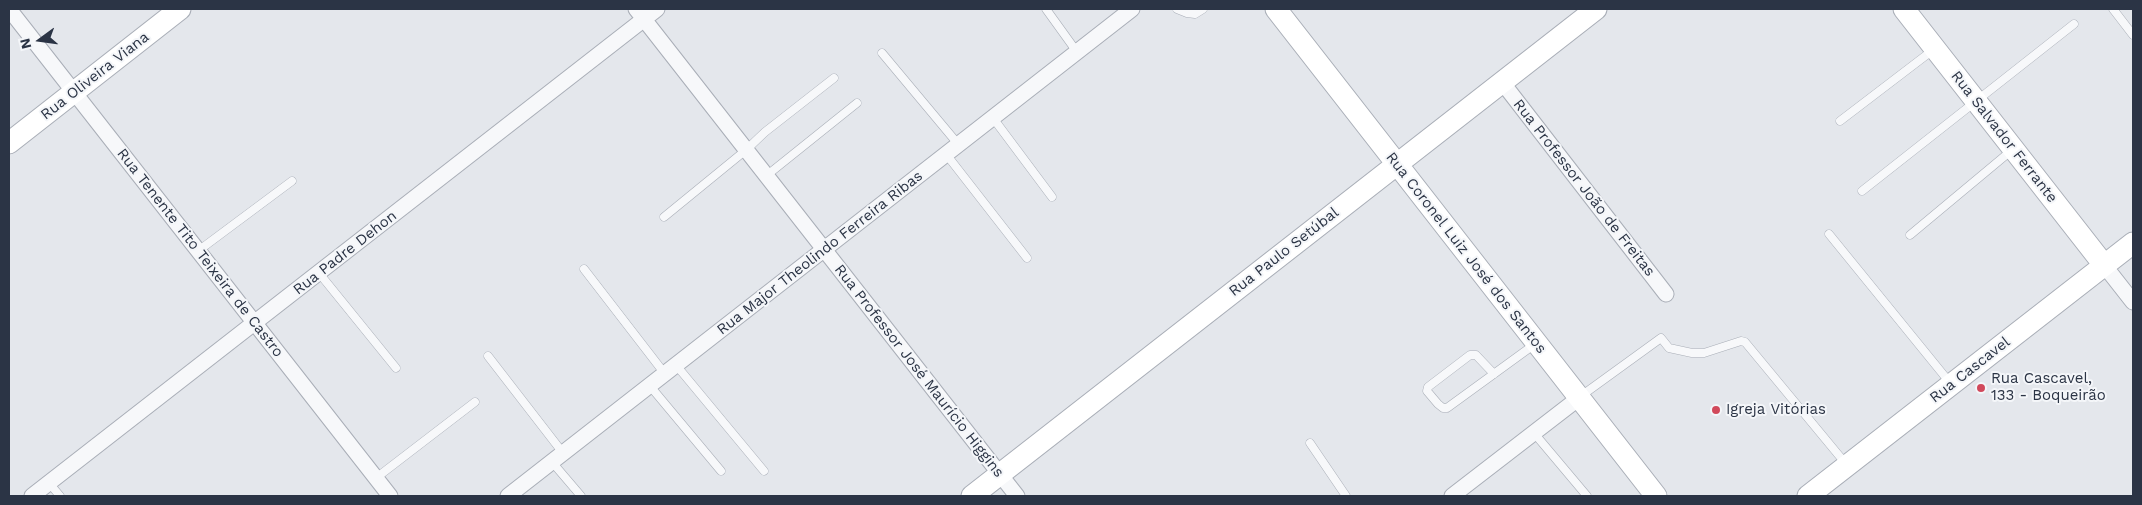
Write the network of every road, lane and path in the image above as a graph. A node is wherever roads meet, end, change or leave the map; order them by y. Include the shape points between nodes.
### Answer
1 (9, 9) edge
2 (180, 9) edge
3 (657, 9) edge
4 (1046, 9) edge
5 (1132, 9) edge
6 (1177, 9) edge
7 (1203, 9) edge
8 (1276, 9) edge
9 (1596, 9) edge
10 (1904, 9) edge
11 (2113, 9) edge
12 (640, 14) edge
13 (2074, 24) dead end
14 (2133, 35) edge
15 (1935, 49) junction
16 (1077, 52) junction
17 (882, 53) dead end
18 (834, 78) dead end
19 (1502, 82) junction
20 (74, 92) junction
21 (1976, 100) junction
22 (857, 103) dead end
23 (993, 118) junction
24 (1840, 121) dead end
25 (9, 143) edge
26 (952, 149) junction
27 (2013, 149) junction
28 (746, 150) junction
29 (1397, 164) junction
30 (766, 176) junction
31 (292, 181) dead end
32 (1862, 191) dead end
33 (1052, 197) dead end
34 (664, 217) dead end
35 (1829, 234) dead end
36 (1910, 235) dead end
37 (2133, 243) edge
38 (824, 249) junction
39 (198, 251) junction
40 (1026, 258) dead end
41 (2104, 265) junction
42 (584, 269) dead end
43 (319, 273) junction
44 (1666, 294) dead end
45 (2133, 302) edge
46 (255, 323) junction
47 (1536, 343) junction
48 (488, 356) dead end
49 (396, 368) dead end
50 (670, 370) junction
51 (1494, 374) junction
52 (1951, 384) junction
53 (650, 386) junction
54 (1579, 398) junction
55 (475, 402) dead end
56 (1534, 433) junction
57 (1310, 443) dead end
58 (558, 457) junction
59 (1847, 466) junction
60 (721, 471) dead end
61 (764, 471) dead end
62 (1000, 475) junction
63 (376, 478) junction
64 (49, 483) junction
65 (32, 496) edge
66 (60, 496) edge
67 (390, 496) edge
68 (508, 496) edge
69 (581, 496) edge
70 (972, 496) edge
71 (1017, 496) edge
72 (1346, 496) edge
73 (1452, 496) edge
74 (1587, 496) edge
75 (1656, 496) edge
76 (1808, 496) edge

1 - 20 street, Rua Tenente Tito Teixeira de Castro
2 - 20 main road, Rua Oliveira Viana
3 - 12 street, Rua Padre Dehon
4 - 16 lane
5 - 16 street, Rua Major Theolindo Ferreira Ribas
6 - 7 lane via 1195,14
8 - 29 main road, Rua Coronel Luiz José dos Santos
9 - 19 main road, Rua Paulo Setúbal
10 - 15 main road, Rua Salvador Ferrante
11 - 14 lane
12 - 28 street, Rua Professor José Maurício Higgins
12 - 43 street, Rua Padre Dehon
13 - 21 lane
15 - 21 main road, Rua Salvador Ferrante
15 - 24 lane
16 - 23 street, Rua Major Theolindo Ferreira Ribas
17 - 26 lane
18 - 28 lane via 764,132
19 - 29 main road, Rua Paulo Setúbal
19 - 44 street, Rua Professor João de Freitas
20 - 25 main road, Rua Oliveira Viana
20 - 39 street, Rua Tenente Tito Teixeira de Castro
21 - 27 main road, Rua Salvador Ferrante
21 - 32 lane
22 - 30 lane
23 - 26 street, Rua Major Theolindo Ferreira Ribas
23 - 33 lane
26 - 38 street, Rua Major Theolindo Ferreira Ribas
26 - 40 lane
27 - 36 lane
27 - 41 main road, Rua Salvador Ferrante
28 - 30 street, Rua Professor José Maurício Higgins
28 - 34 lane
29 - 47 main road, Rua Coronel Luiz José dos Santos
29 - 62 main road, Rua Paulo Setúbal
30 - 38 street, Rua Professor José Maurício Higgins
31 - 39 lane
35 - 52 lane
37 - 41 main road, Rua Cascavel
38 - 50 street, Rua Major Theolindo Ferreira Ribas
38 - 62 street, Rua Professor José Maurício Higgins
39 - 46 street, Rua Tenente Tito Teixeira de Castro
41 - 45 street
41 - 52 main road, Rua Cascavel
42 - 50 lane
43 - 46 street, Rua Padre Dehon
43 - 49 lane
46 - 63 street, Rua Tenente Tito Teixeira de Castro
46 - 64 street, Rua Padre Dehon
47 - 51 lane
47 - 54 main road, Rua Coronel Luiz José dos Santos
48 - 58 lane
50 - 53 street, Rua Major Theolindo Ferreira Ribas
50 - 61 lane
51 - 51 lane via 1447,408 1438,404 1427,391 1470,355 1476,355
52 - 59 main road, Rua Cascavel
53 - 58 street, Rua Major Theolindo Ferreira Ribas
53 - 60 lane
54 - 56 street
54 - 59 lane via 1661,338 1669,348 1692,353 1746,342
54 - 75 main road, Rua Coronel Luiz José dos Santos
55 - 63 lane
56 - 73 street
56 - 74 lane
57 - 72 lane
58 - 68 street, Rua Major Theolindo Ferreira Ribas
58 - 69 lane
59 - 76 main road, Rua Cascavel
62 - 70 main road, Rua Paulo Setúbal
62 - 71 street, Rua Professor José Maurício Higgins
63 - 67 street, Rua Tenente Tito Teixeira de Castro
64 - 65 street, Rua Padre Dehon
64 - 66 lane

